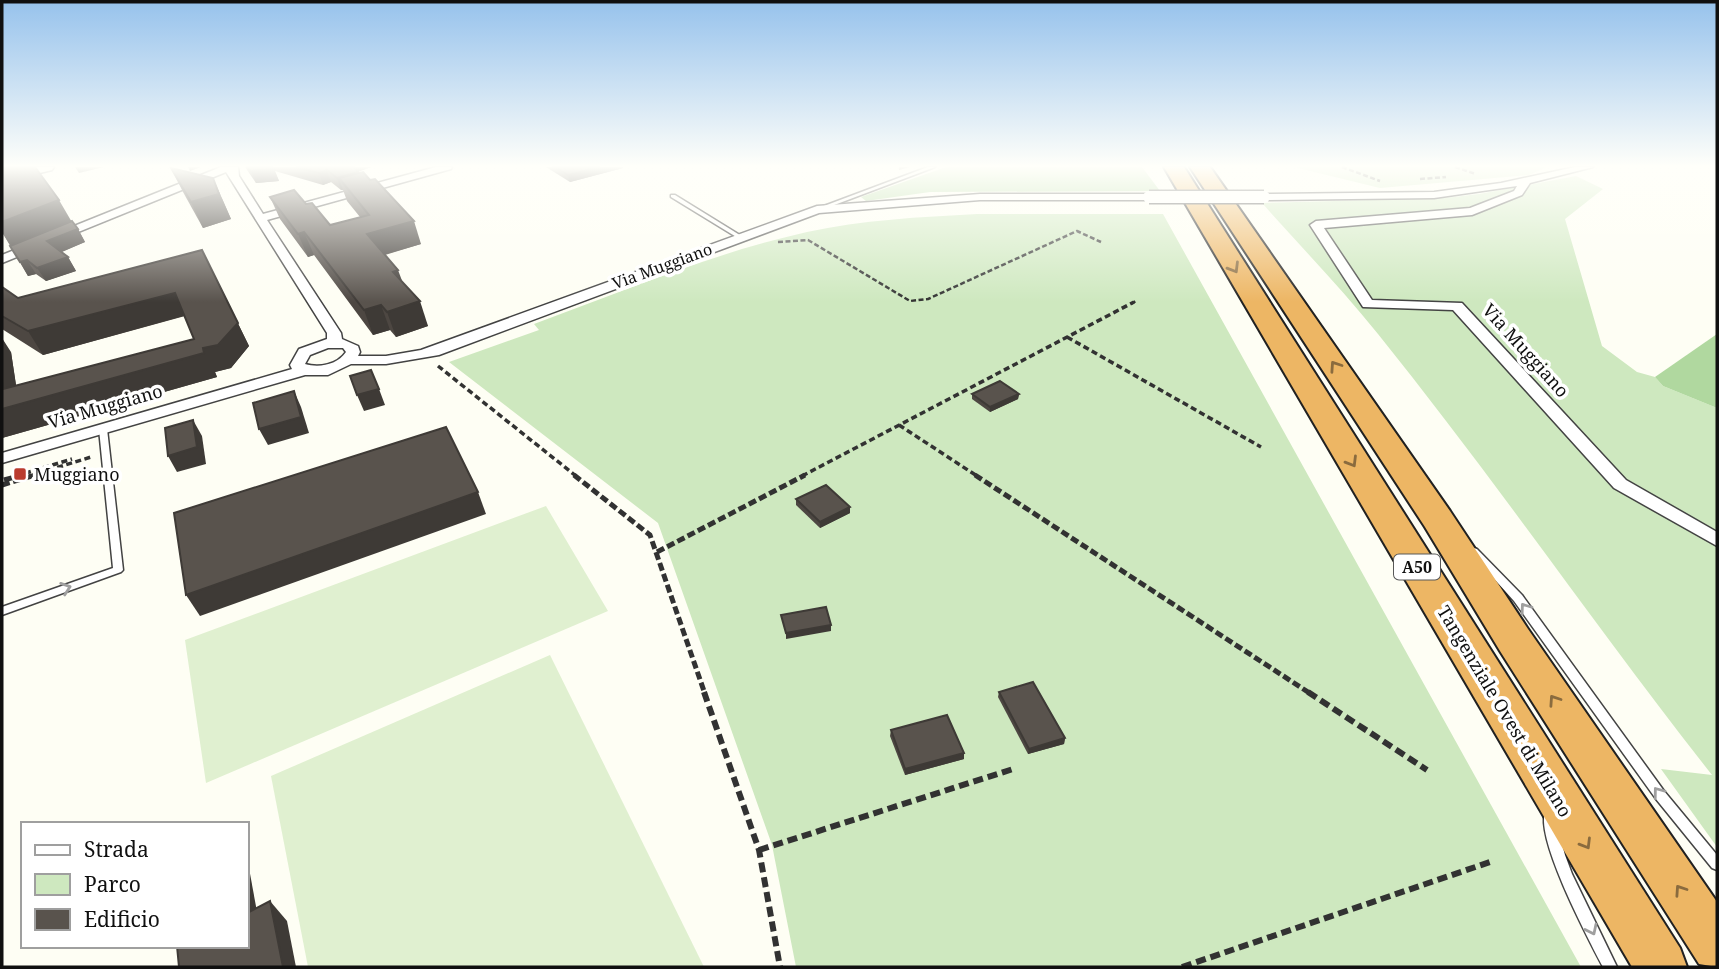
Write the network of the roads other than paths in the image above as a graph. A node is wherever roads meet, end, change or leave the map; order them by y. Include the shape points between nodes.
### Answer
1 (120, 212) edge
2 (258, 212) edge
3 (283, 212) edge
4 (700, 212) edge
5 (808, 212) edge
6 (1202, 212) edge
7 (1231, 212) edge
8 (1458, 212) edge
9 (262, 218) junction
10 (740, 237) junction
11 (2, 260) edge
12 (335, 343) junction
13 (348, 360) junction
14 (304, 370) junction
15 (103, 429) junction
16 (2, 458) edge
17 (1438, 519) junction
18 (1717, 540) edge
19 (2, 611) edge
20 (1542, 772) junction
21 (1717, 864) edge
22 (1717, 947) edge
23 (1610, 967) edge
24 (1661, 967) edge

1 - 11 street
2 - 9 street
3 - 9 street
4 - 10 lane
5 - 10 street, Via Muggiano
6 -> 20 highway, Tangenziale Ovest di Milano / A50
17 -> 7 highway, A50
8 - 18 street, Via Muggiano via 1316,225 1367,304 1457,306 1619,484
9 - 12 street via 334,333
10 - 13 street, Via Muggiano via 511,322 454,349 386,360
12 - 13 street via 352,348
12 - 14 street via 302,354 296,363
13 - 14 street, Via Muggiano via 328,370
14 - 15 street, Via Muggiano
15 - 16 street, Via Muggiano
19 -> 15 lane via 118,570
21 -> 17 lane via 1660,795 1518,598
22 -> 17 highway, A50
20 -> 23 lane via 1551,831
20 -> 24 highway, Tangenziale Ovest di Milano / A50

